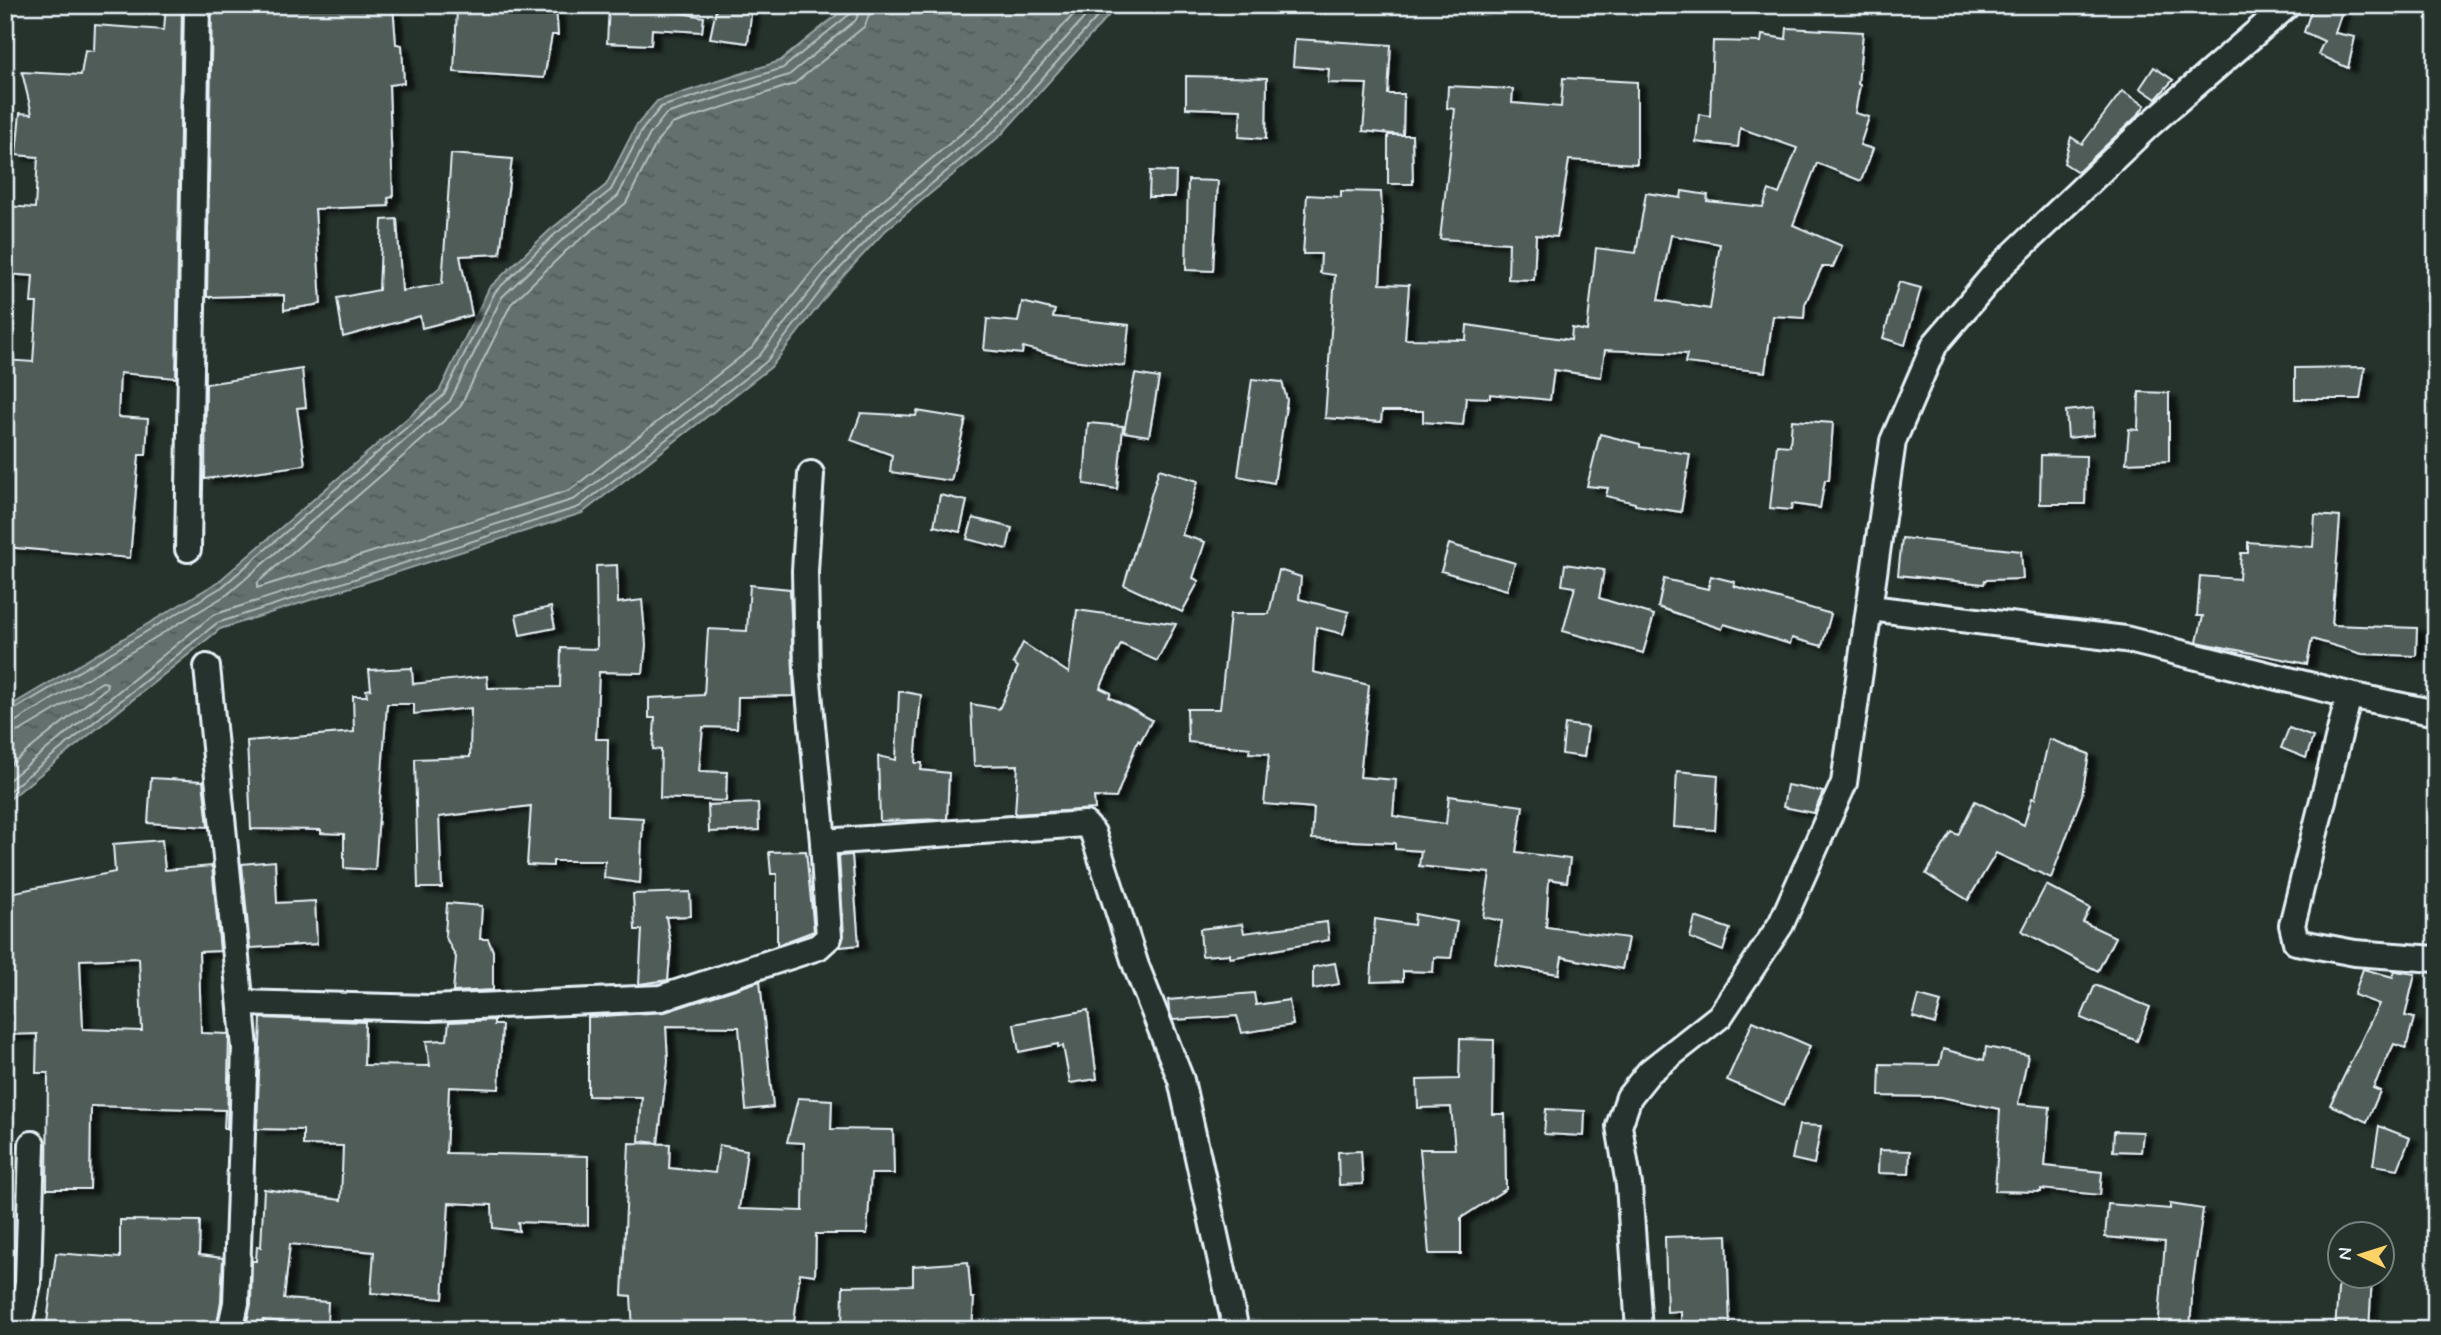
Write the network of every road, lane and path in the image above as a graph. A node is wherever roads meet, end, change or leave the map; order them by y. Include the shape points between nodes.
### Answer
1 (197, 5) edge
2 (2288, 5) edge
3 (811, 474) dead end
4 (188, 549) dead end
5 (1870, 608) junction
6 (207, 667) dead end
7 (2349, 695) junction
8 (2436, 713) edge
9 (823, 842) junction
10 (2436, 959) edge
11 (241, 1003) junction
12 (32, 1144) dead end
13 (19, 1330) edge
14 (230, 1330) edge
15 (1236, 1330) edge
16 (1639, 1330) edge

1 - 4 street
2 - 5 street via 2149,125 2003,264 1935,344 1893,441
3 - 9 street via 805,571 807,671
5 - 7 street via 2125,639
5 - 16 street via 1844,783 1781,925 1720,1016 1649,1072 1629,1097 1619,1126 1629,1185
6 - 11 street
7 - 8 street
7 - 10 street via 2292,925 2296,942 2355,953
9 - 11 street via 829,937 818,947 661,998 430,1008
9 - 15 street via 1074,824 1085,824 1093,833 1136,966 1181,1080
11 - 14 street via 245,1048 236,1303
12 - 13 street via 28,1283

